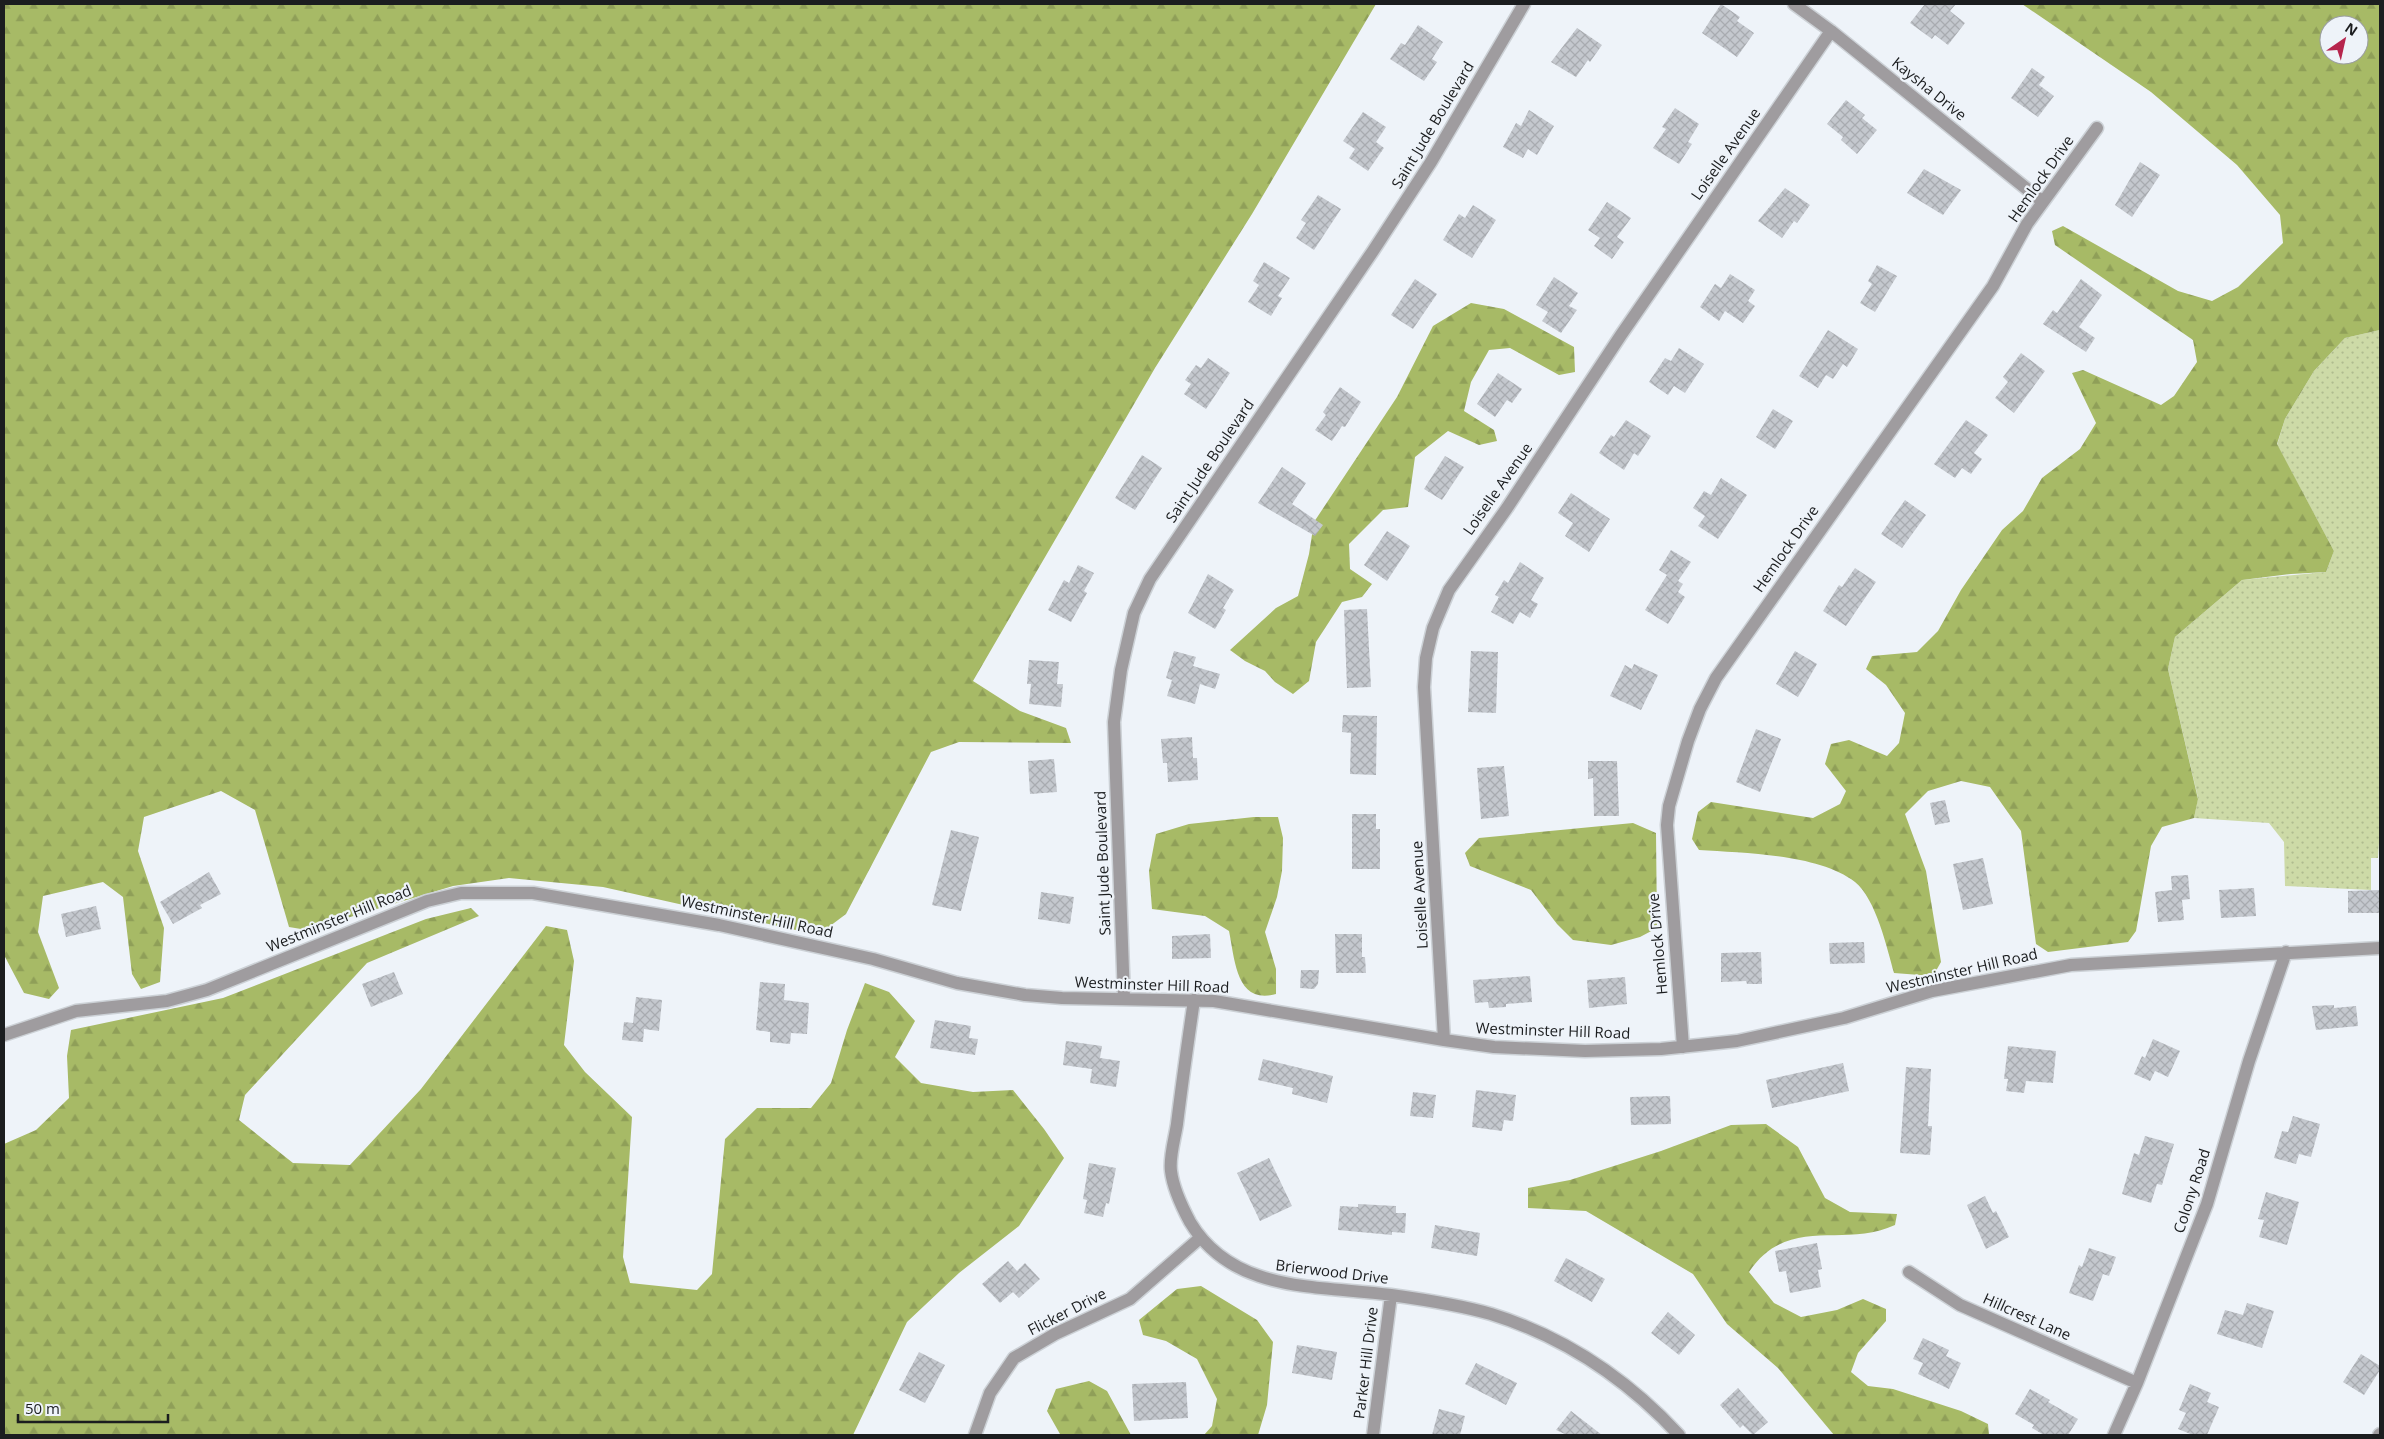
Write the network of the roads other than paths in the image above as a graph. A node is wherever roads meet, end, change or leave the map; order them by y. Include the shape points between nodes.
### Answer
1 (1524, 4) edge
2 (1794, 4) edge
3 (1831, 31) junction
4 (2097, 128) dead end
5 (2043, 202) junction
6 (2380, 948) edge
7 (2286, 952) junction
8 (1124, 998) junction
9 (1194, 1000) junction
10 (4, 1035) edge
11 (1444, 1040) junction
12 (1683, 1047) junction
13 (1200, 1238) junction
14 (1908, 1272) dead end
15 (1391, 1295) junction
16 (2137, 1383) junction
17 (975, 1435) edge
18 (1373, 1435) edge
19 (1679, 1435) edge
20 (2114, 1435) edge

1 - 8 street, Saint Jude Boulevard via 1415,186 1205,496 1150,579 1136,607 1121,670 1114,722
2 - 3 street, Kaysha Drive
3 - 5 street, Kaysha Drive
3 - 11 street, Loiselle Avenue via 1621,335 1440,608 1426,658 1424,687
4 - 5 street, Hemlock Drive
5 - 12 street, Hemlock Drive via 1993,286 1716,678 1700,709 1676,776 1666,825
6 - 7 street, Westminster Hill Road
7 - 12 street, Westminster Hill Road via 2071,965 2011,974 1932,991 1844,1018 1737,1041
7 - 16 street, Colony Road via 2249,1061 2207,1204
8 - 9 street, Westminster Hill Road
8 - 10 street, Westminster Hill Road via 1025,995 957,983 846,953 673,916 533,893 484,892 461,893 427,901 207,990 167,1001 76,1011
9 - 11 street, Westminster Hill Road
9 - 13 street, Brierwood Drive via 1171,1170 1182,1207
11 - 12 street, Westminster Hill Road via 1494,1047 1586,1052
13 - 15 street, Brierwood Drive via 1227,1261 1265,1279 1324,1290
13 - 17 street, Flicker Drive via 1130,1299 1055,1334 1014,1358 990,1393
14 - 16 street, Hillcrest Lane via 1960,1305
15 - 18 street, Parker Hill Drive
15 - 19 street, Brierwood Drive via 1490,1314 1543,1333 1611,1372 1654,1408
16 - 20 street, Colony Road

